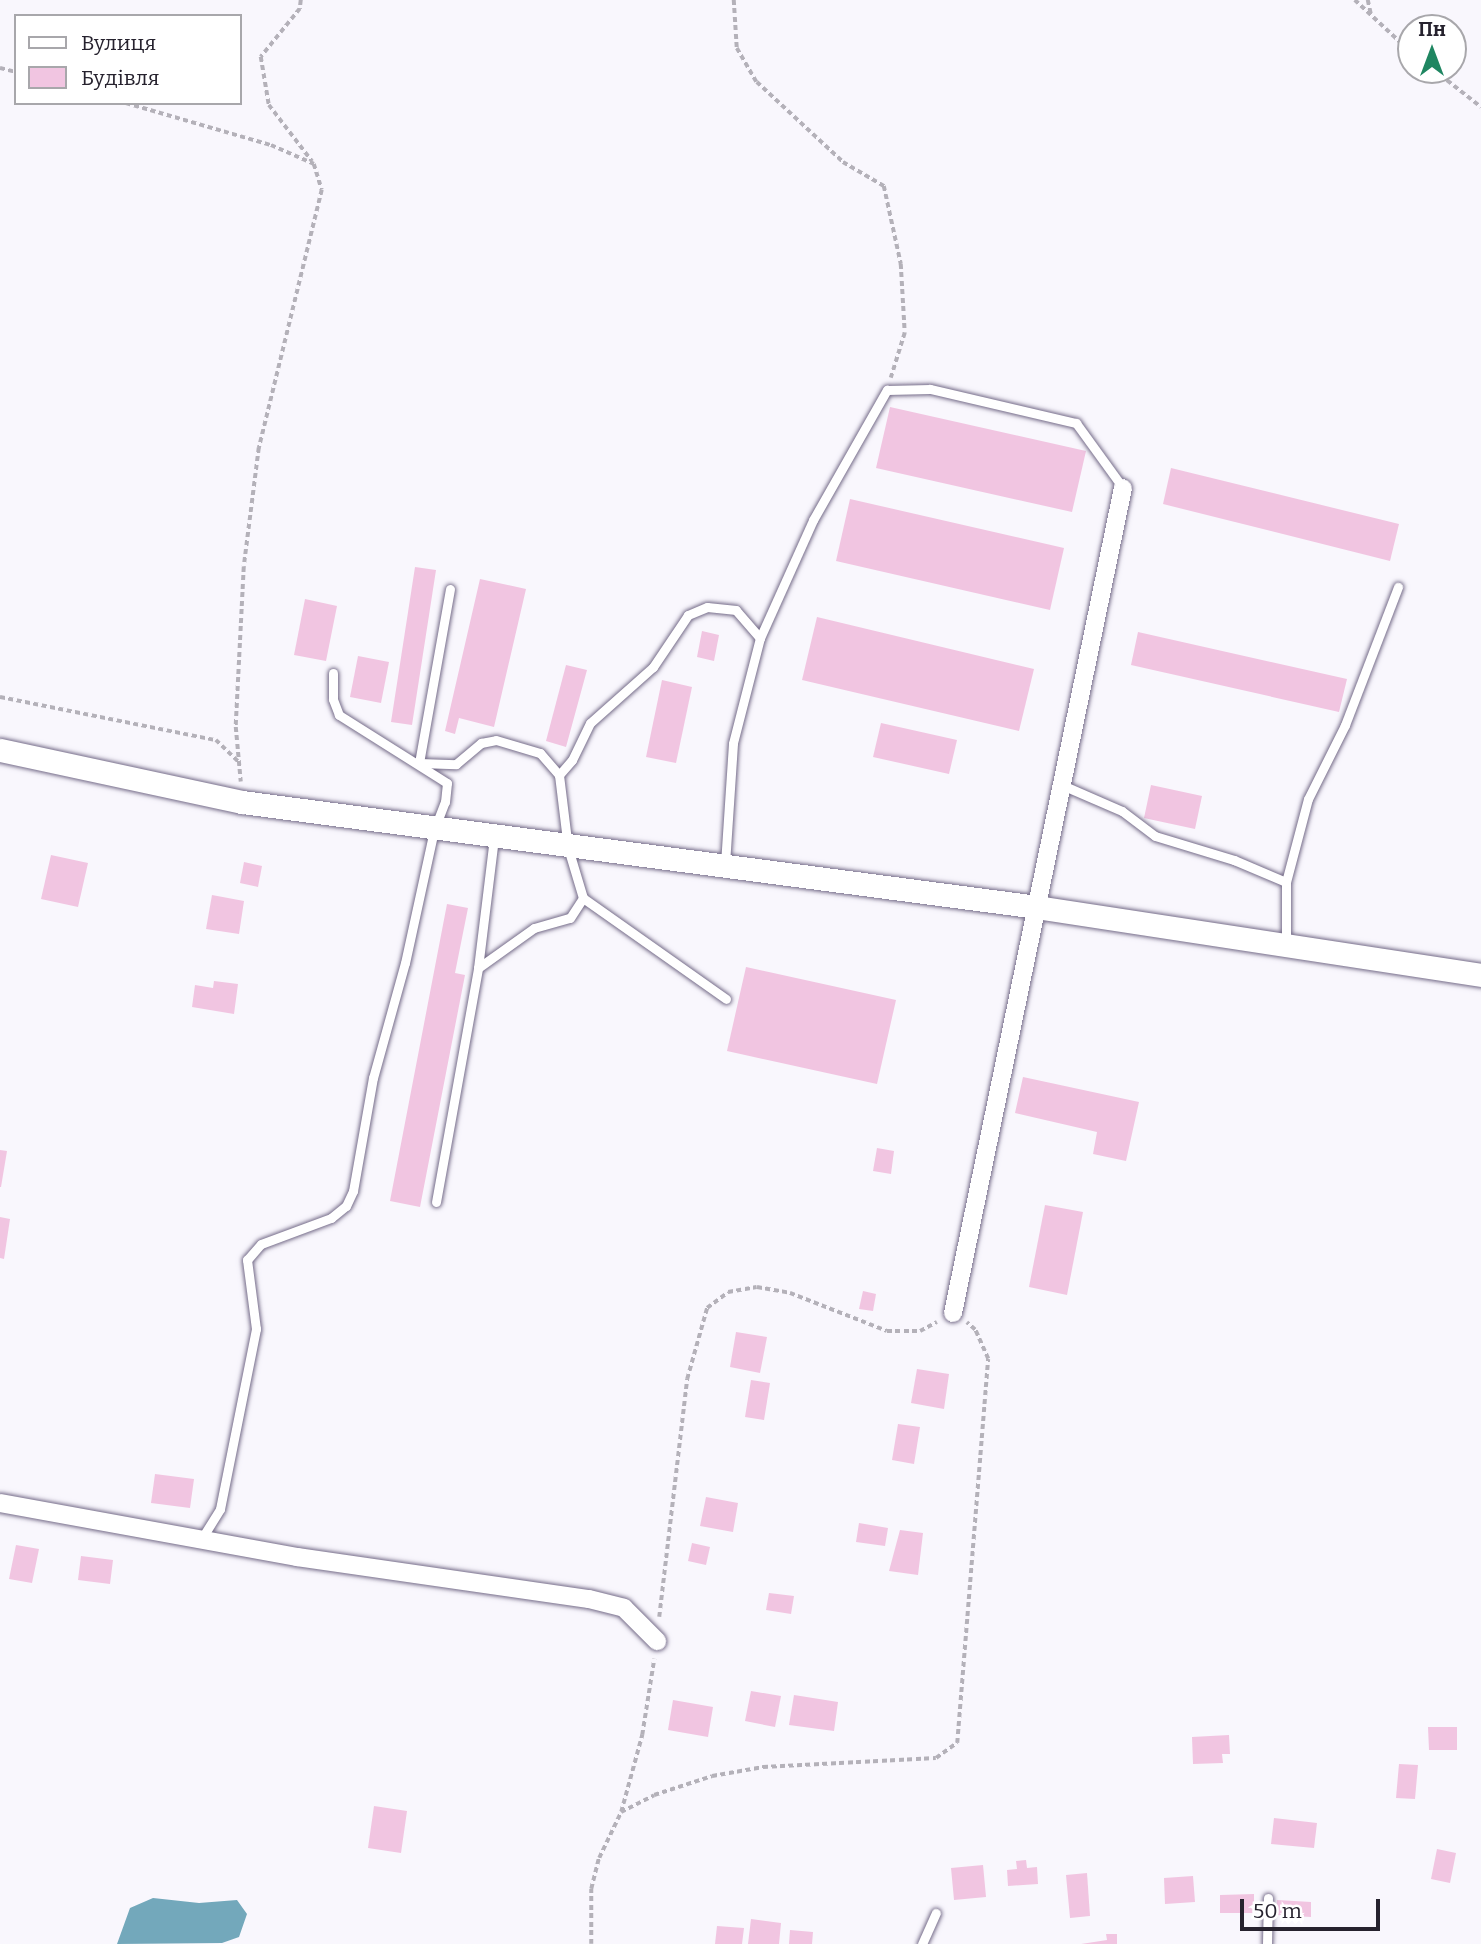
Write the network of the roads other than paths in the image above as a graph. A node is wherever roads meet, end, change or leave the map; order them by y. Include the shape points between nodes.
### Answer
1 (1123, 488) joint
2 (1398, 587) dead end
3 (450, 589) dead end
4 (760, 638) junction
5 (333, 673) dead end
6 (0, 750) edge
7 (419, 763) junction
8 (559, 775) junction
9 (1062, 785) junction
10 (434, 830) junction
11 (494, 838) junction
12 (568, 848) junction
13 (725, 865) junction
14 (1286, 882) junction
15 (583, 898) junction
16 (1037, 907) junction
17 (1286, 945) junction
18 (478, 968) junction
19 (1481, 975) edge
20 (726, 999) dead end
21 (436, 1202) dead end
22 (953, 1313) road end
23 (0, 1503) edge
24 (202, 1538) junction
25 (657, 1641) road end
26 (1268, 1898) dead end
27 (936, 1913) dead end
28 (922, 1944) edge
29 (1267, 1944) edge

1 - 4 lane via 1076,423 930,389 887,390 813,520
1 - 9 street
2 - 14 lane via 1345,725 1308,799
3 - 7 lane
4 - 8 lane via 736,610 707,607 688,615 653,667 590,723
4 - 13 lane via 733,743
5 - 7 lane via 333,699 339,715
6 - 10 street via 242,802
7 - 8 lane via 456,764 481,743 496,740 540,753
7 - 10 lane via 447,783
8 - 12 lane
9 - 14 lane via 1122,811 1155,836 1234,860
9 - 16 street
10 - 11 street
10 - 24 lane via 405,964 373,1078 353,1191 346,1206 331,1218 261,1244 247,1260 256,1329 220,1509
11 - 12 street
11 - 18 lane
12 - 13 street
12 - 15 lane
13 - 16 street
14 - 17 lane
15 - 18 lane via 570,918 534,928
15 - 20 lane
16 - 17 street
16 - 22 street
17 - 19 street
18 - 21 lane
23 - 24 street
24 - 25 street via 297,1558 589,1599 624,1608
26 - 29 lane
27 - 28 lane

